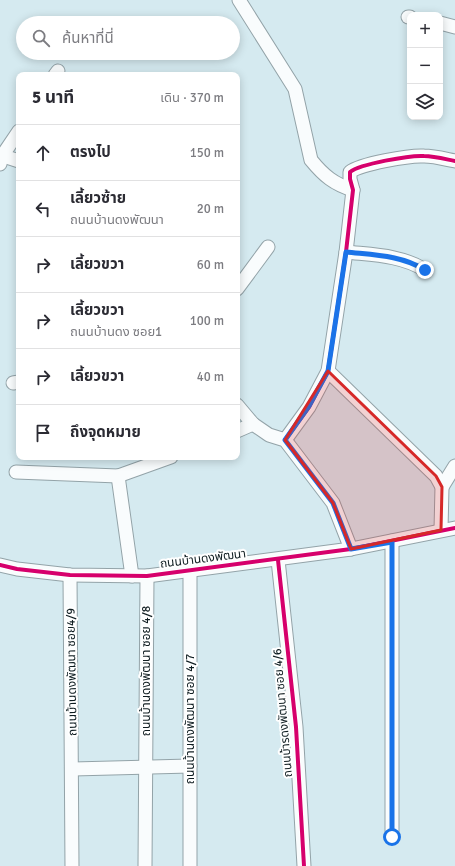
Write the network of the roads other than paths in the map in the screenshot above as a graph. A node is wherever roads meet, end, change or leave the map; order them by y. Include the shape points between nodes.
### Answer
1 (239, 0) edge
2 (443, 24) edge
3 (455, 26) edge
4 (16, 136) edge
5 (1, 158) edge
6 (16, 160) edge
7 (455, 161) edge
8 (353, 190) junction
9 (268, 247) dead end
10 (346, 252) junction
11 (425, 270) dead end
12 (240, 285) edge
13 (328, 371) junction
14 (240, 409) edge
15 (253, 424) junction
16 (240, 430) edge
17 (285, 440) junction
18 (163, 460) edge
19 (455, 466) edge
20 (16, 472) dead end
21 (118, 476) junction
22 (442, 487) junction
23 (455, 528) edge
24 (441, 530) junction
25 (392, 542) junction
26 (351, 549) junction
27 (278, 560) junction
28 (0, 565) edge
29 (190, 571) junction
30 (70, 575) junction
31 (132, 576) junction
32 (147, 576) junction
33 (190, 766) junction
34 (146, 767) junction
35 (73, 769) junction
36 (392, 837) dead end
37 (72, 866) edge
38 (145, 866) edge
39 (190, 866) edge
40 (304, 866) edge

1 - 8 street via 295,89 311,160 334,183
2 - 3 street
4 - 5 street
5 - 6 street
7 - 8 street via 424,156 355,168 350,172
8 - 10 street
9 - 12 street
10 - 11 street via 399,258
10 - 13 street
13 - 17 street via 309,406
13 - 22 street via 436,476
14 - 15 street
15 - 16 street
15 - 17 street via 270,435
17 - 26 street via 333,503
18 - 21 street
19 - 22 street
20 - 21 street
21 - 31 street
22 - 24 street
23 - 24 street, ถนนบ้านดงพัฒนา
24 - 25 street, ถนนบ้านดงพัฒนา
25 - 26 street, ถนนบ้านดงพัฒนา
25 - 36 street
26 - 27 street, ถนนบ้านดงพัฒนา
27 - 29 street, ถนนบ้านดงพัฒนา
27 - 40 street, ถนนบ้ารดงพัฒนา ซอย 4/6 via 296,726
28 - 30 street, ถนนบ้านดงพัฒนา
29 - 32 street, ถนนบ้านดงพัฒนา
29 - 33 street, ถนนบ้านดงพัฒนา ซอย 4/7
30 - 31 street, ถนนบ้านดงพัฒนา
30 - 35 street, ถนนบ้านดงพัฒนา ซอย4/9
31 - 32 street, ถนนบ้านดงพัฒนา
32 - 34 street, ถนนบ้านดงพัฒนา ซอย 4/8
33 - 34 street
33 - 39 street, ถนนบ้านดงพัฒนา ซอย 4/7
34 - 35 street
34 - 38 street, ถนนบ้านดงพัฒนา ซอย 4/8
35 - 37 street, ถนนบ้านดงพัฒนา ซอย4/9

